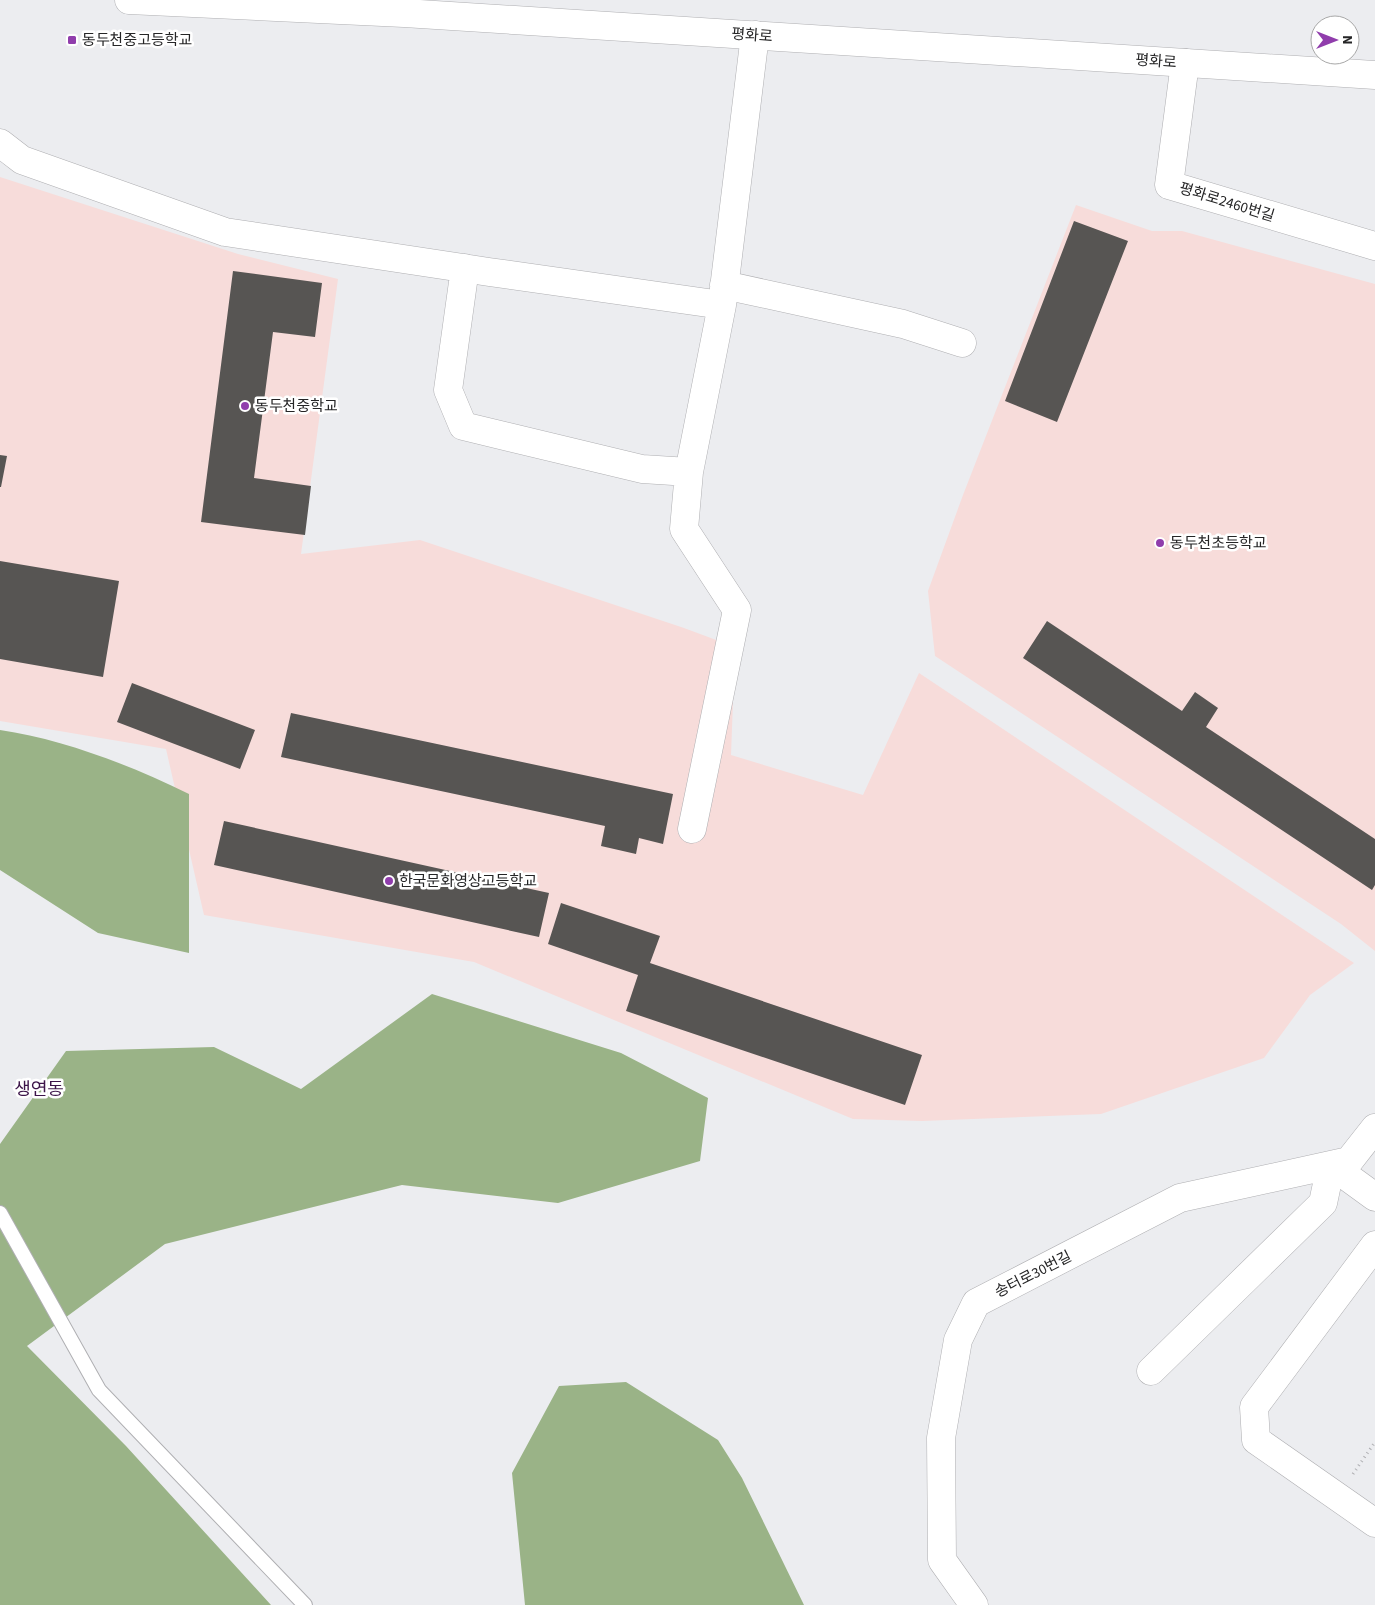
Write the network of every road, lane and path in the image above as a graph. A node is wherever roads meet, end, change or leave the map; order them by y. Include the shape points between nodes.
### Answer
1 (129, 0) edge
2 (755, 35) junction
3 (1184, 63) junction
4 (1375, 75) edge
5 (0, 143) edge
6 (1375, 246) edge
7 (464, 268) junction
8 (723, 295) junction
9 (962, 343) dead end
10 (688, 472) junction
11 (692, 829) dead end
12 (1375, 1128) edge
13 (1332, 1165) junction
14 (1375, 1197) edge
15 (0, 1212) edge
16 (1375, 1245) edge
17 (1150, 1371) dead end
18 (1375, 1442) edge
19 (1337, 1496) junction
20 (1375, 1524) edge
21 (305, 1605) edge
22 (974, 1605) edge

1 - 2 street, 평화로
2 - 3 street, 평화로
2 - 8 street
3 - 4 street, 평화로
3 - 6 street, 평화로2460번길 via 1169,185
5 - 7 street via 22,160 225,232
7 - 8 street
7 - 10 street via 448,390 463,426 642,469
8 - 9 street via 903,324
8 - 10 street
10 - 11 street via 684,529 737,610
12 - 13 street, 송터로30번길 via 1349,1161
13 - 14 street
13 - 17 street via 1323,1203
13 - 22 street, 송터로30번길 via 1180,1198 976,1304 958,1340 941,1438 942,1560
15 - 21 lane via 99,1390
16 - 19 street via 1254,1407 1256,1440
18 - 19 path
19 - 20 street

